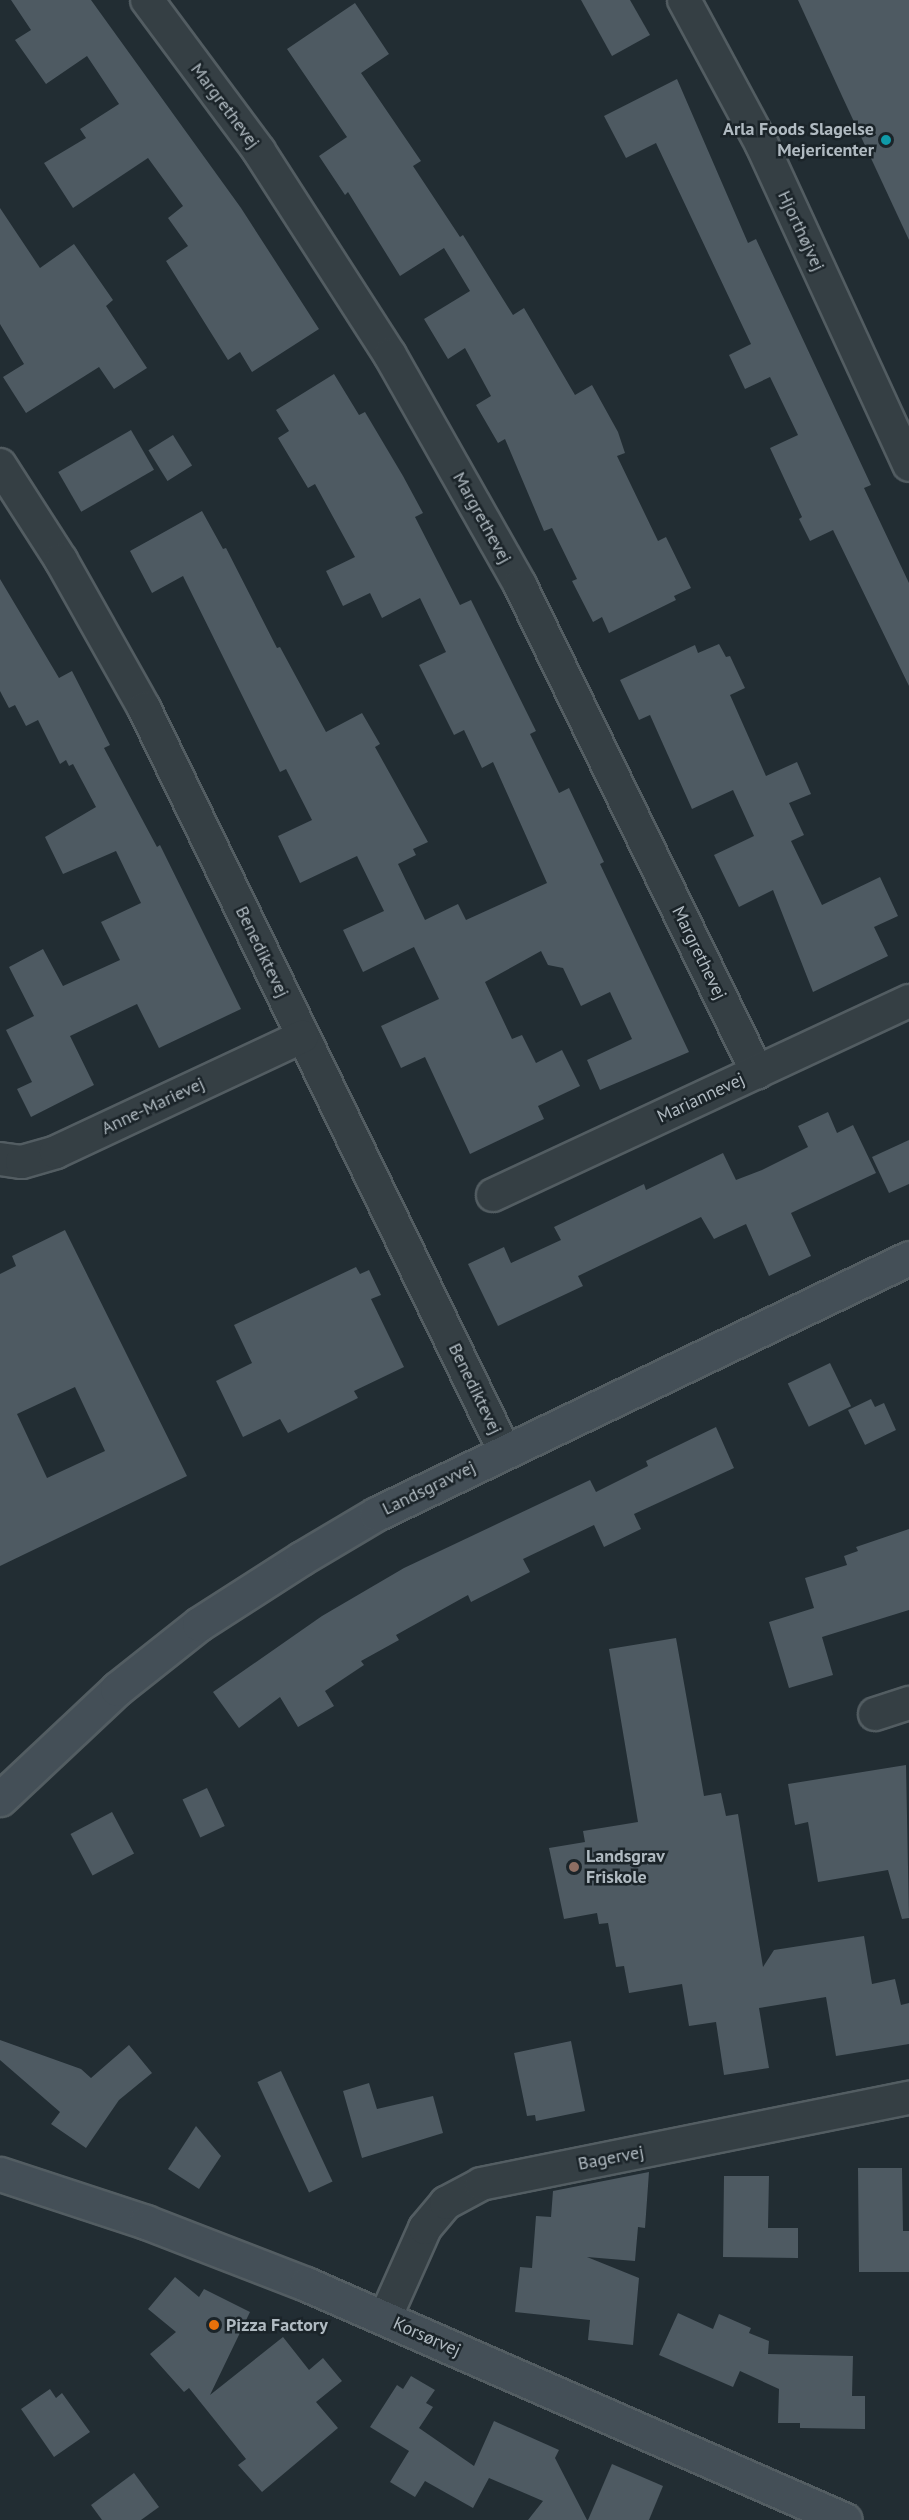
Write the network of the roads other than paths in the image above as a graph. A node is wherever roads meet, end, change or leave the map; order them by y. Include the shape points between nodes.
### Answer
1 (147, 0) edge
2 (684, 0) edge
3 (0, 465) edge
4 (909, 465) edge
5 (909, 1001) edge
6 (302, 1036) junction
7 (757, 1071) junction
8 (0, 1159) edge
9 (493, 1195) dead end
10 (909, 1258) edge
11 (504, 1450) junction
12 (909, 1703) edge
13 (875, 1714) dead end
14 (0, 1799) edge
15 (909, 2098) edge
16 (0, 2174) edge
17 (385, 2318) junction
18 (845, 2520) edge

1 - 7 street, Margrethevej via 259,151 390,355 519,585
2 - 4 street, Hjorthøjvej via 762,145
3 - 6 street, Benediktevej via 61,560 144,708
5 - 7 street, Mariannevej
6 - 8 street, Anne-Marievej via 56,1152 22,1162
6 - 11 street, Benediktevej
7 - 9 street, Mariannevej
10 - 11 street, Landsgravvej
11 - 14 street, Landsgravvej via 376,1514 199,1624 117,1689
12 - 13 street
15 - 17 street, Bagervej via 481,2184 446,2203 425,2228
16 - 17 street, Korsørvej via 146,2222
17 - 18 street, Korsørvej

